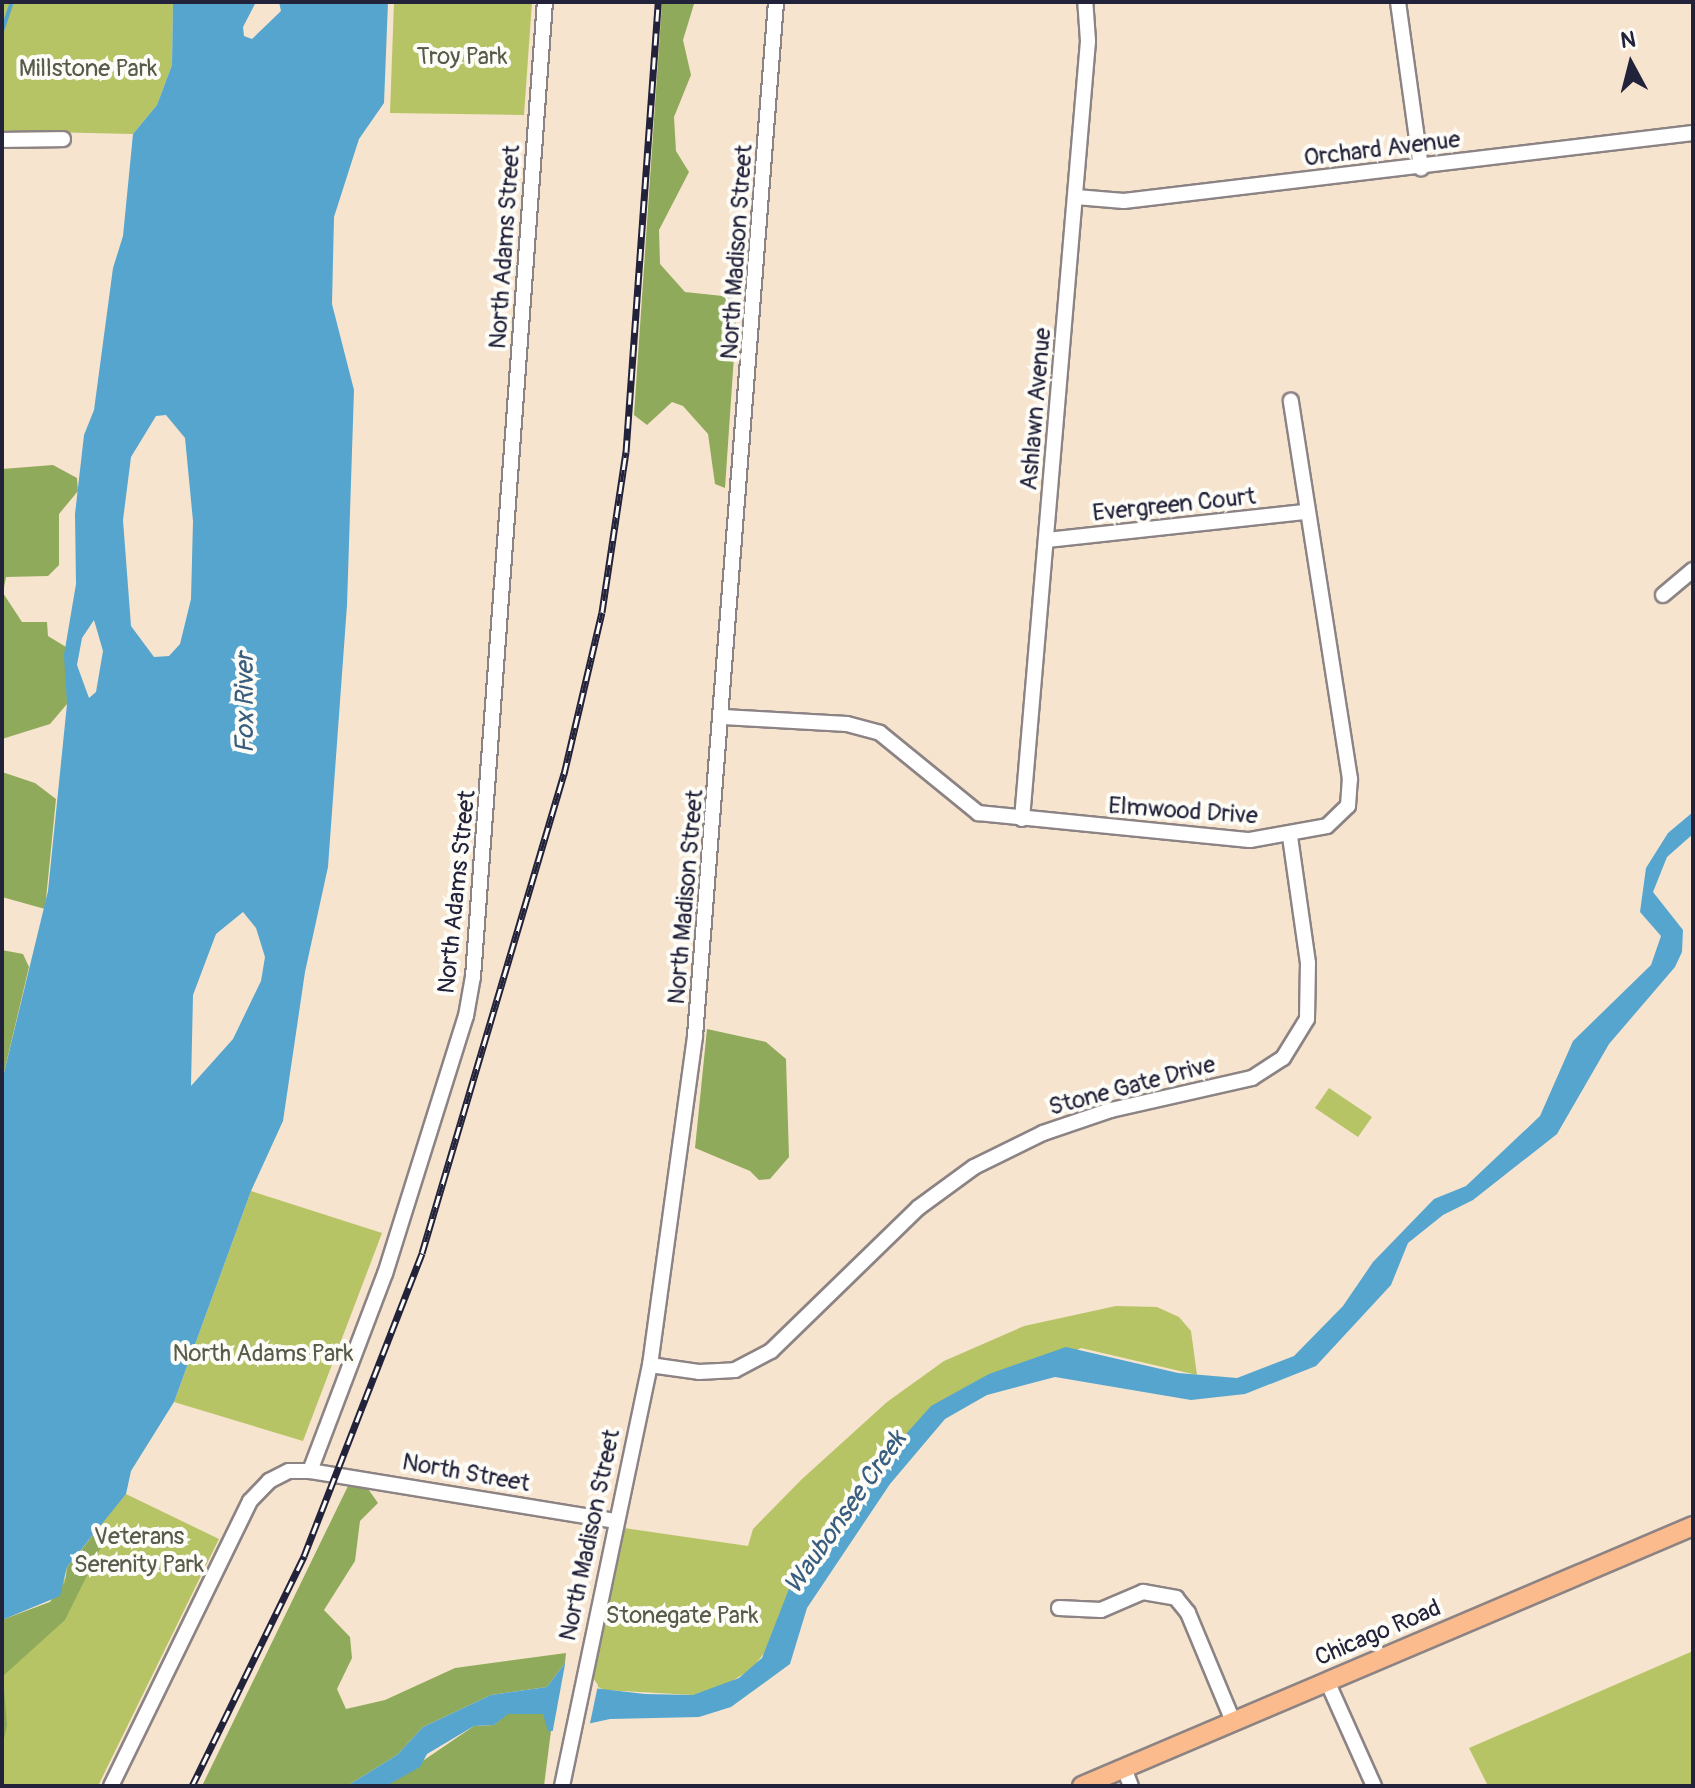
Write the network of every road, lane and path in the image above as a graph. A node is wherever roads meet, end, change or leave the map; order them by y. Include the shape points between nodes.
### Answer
1 (545, 2) edge
2 (776, 2) edge
3 (1085, 2) edge
4 (1398, 2) edge
5 (1693, 133) edge
6 (63, 139) dead end
7 (2, 140) edge
8 (1421, 168) junction
9 (1076, 197) junction
10 (1291, 401) dead end
11 (1306, 512) junction
12 (1047, 540) junction
13 (1693, 570) edge
14 (1663, 595) dead end
15 (723, 717) junction
16 (1022, 819) junction
17 (1290, 836) junction
18 (650, 1365) junction
19 (310, 1471) junction
20 (614, 1521) junction
21 (1693, 1526) edge
22 (1059, 1608) dead end
23 (1327, 1681) junction
24 (1233, 1721) junction
25 (1128, 1777) edge
26 (111, 1786) edge
27 (562, 1786) edge
28 (1082, 1786) edge
29 (1374, 1786) edge

1 - 19 street, North Adams Street via 473,977 385,1274
2 - 15 street, North Madison Street
3 - 9 street, Ashlawn Avenue via 1088,41
4 - 8 street
5 - 8 street, Orchard Avenue
6 - 7 street
8 - 9 street, Orchard Avenue via 1124,201
9 - 12 street, Ashlawn Avenue
10 - 11 street, Elmwood Drive
11 - 12 street, Evergreen Court
11 - 17 street, Elmwood Drive via 1351,793 1341,817
12 - 16 street, Ashlawn Avenue
13 - 14 street
15 - 16 street, Elmwood Drive via 847,724 880,733 962,805 978,813
15 - 18 street, North Madison Street via 695,1036
16 - 17 street, Elmwood Drive via 1250,840
17 - 18 street, Stone Gate Drive via 1308,963 1307,1019 1283,1058 1252,1078 1111,1110 1043,1133 974,1167 918,1208 771,1351 735,1370 699,1372
18 - 20 street, North Madison Street
19 - 20 street, North Street
19 - 26 street via 289,1471 269,1481 250,1501
20 - 27 street, North Madison Street
21 - 23 main road, Chicago Road
22 - 24 street via 1101,1610 1143,1592 1176,1598 1188,1613
23 - 24 main road, Chicago Road
23 - 29 street
24 - 25 main road, Chicago Road
25 - 28 main road, Chicago Road

